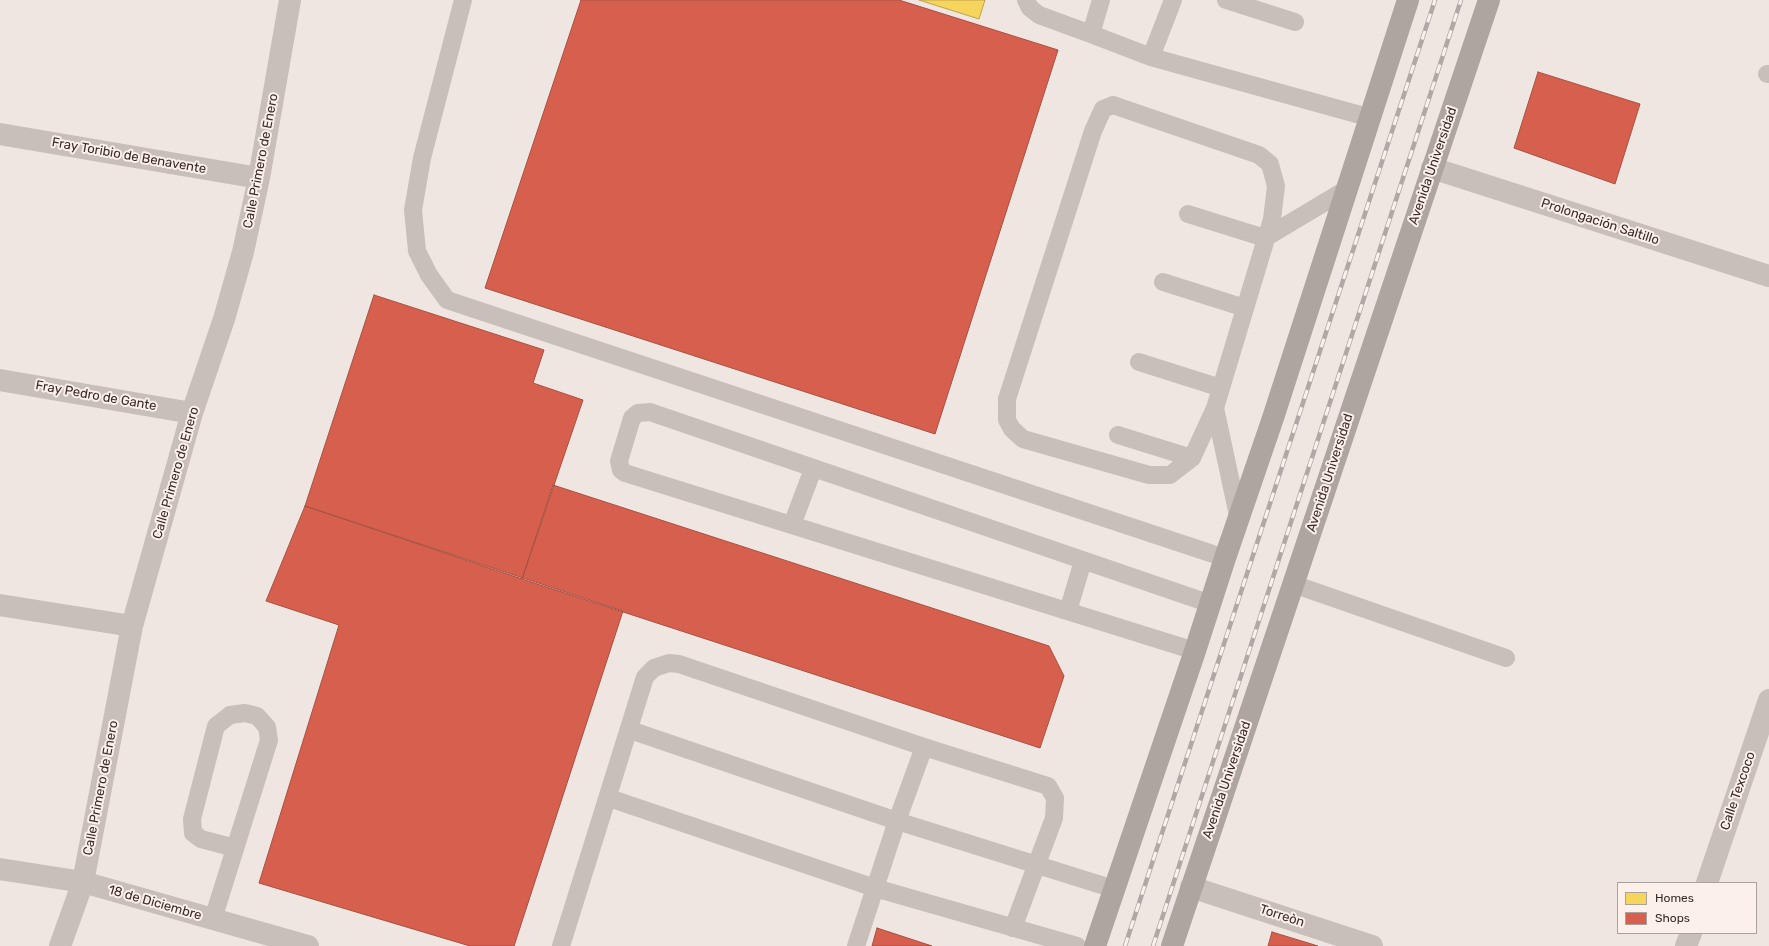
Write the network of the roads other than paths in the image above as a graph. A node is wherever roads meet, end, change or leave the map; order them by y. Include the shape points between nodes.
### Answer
1 (290, 0) edge
2 (463, 0) edge
3 (1026, 0) edge
4 (1101, 0) edge
5 (1173, 0) edge
6 (1226, 0) edge
7 (1408, 0) edge
8 (1489, 0) edge
9 (1295, 22) dead end
10 (1091, 34) junction
11 (1151, 57) junction
12 (1371, 118) junction
13 (0, 134) edge
14 (1432, 168) junction
15 (259, 178) junction
16 (1347, 189) junction
17 (1188, 214) dead end
18 (1265, 238) junction
19 (1769, 276) edge
20 (1163, 282) dead end
21 (1244, 308) junction
22 (1139, 362) dead end
23 (0, 380) edge
24 (1221, 388) junction
25 (1215, 408) junction
26 (192, 413) junction
27 (1118, 435) dead end
28 (1192, 458) junction
29 (813, 469) junction
30 (1239, 520) junction
31 (792, 525) junction
32 (1225, 558) junction
33 (1083, 561) junction
34 (1293, 584) junction
35 (1211, 604) junction
36 (0, 605) edge
37 (1068, 611) junction
38 (132, 626) junction
39 (1195, 651) junction
40 (1506, 658) dead end
41 (1769, 700) edge
42 (630, 730) junction
43 (924, 747) junction
44 (608, 798) junction
45 (897, 821) junction
46 (235, 848) junction
47 (1037, 865) junction
48 (0, 869) edge
49 (83, 882) junction
50 (1707, 882) edge
51 (1191, 887) junction
52 (875, 888) junction
53 (1114, 889) junction
54 (213, 919) junction
55 (1012, 928) junction
56 (1691, 934) edge
57 (564, 945) edge
58 (60, 946) edge
59 (308, 946) edge
60 (856, 946) edge
61 (1077, 946) edge
62 (1095, 946) edge
63 (1172, 946) edge
64 (1372, 946) edge
65 (1686, 946) edge

1 - 15 street, Calle Primero de Enero
2 - 32 lane via 422,158 413,210 417,251 429,275 447,300
3 - 10 lane via 1030,8 1039,15
4 - 10 lane
5 - 11 lane
6 - 9 lane
7 - 12 highway
8 - 14 highway, Avenida Universidad
10 - 11 lane
11 - 12 lane
12 - 16 highway
13 - 15 street, Fray Toribio de Benavente
14 - 19 street, Prolongación Saltillo
14 - 34 highway, Avenida Universidad
15 - 26 street, Calle Primero de Enero via 243,252 224,319
16 - 18 lane
16 - 30 highway
17 - 18 lane
18 - 21 lane
18 - 28 lane via 1272,219 1276,186 1270,164 1259,155 1113,104 1103,108 1093,131 1007,399 1007,420 1023,439 1150,475 1170,475
20 - 21 lane
21 - 24 lane
22 - 24 lane
23 - 26 street, Fray Pedro de Gante
24 - 25 lane
25 - 28 lane
25 - 30 lane
26 - 38 street, Calle Primero de Enero
27 - 28 lane
29 - 31 lane
29 - 31 lane via 650,412 638,413 632,418 619,461 621,470 625,473
29 - 33 lane
30 - 32 highway
31 - 37 lane
32 - 35 highway
33 - 35 lane
33 - 37 lane
34 - 40 lane
34 - 51 highway, Avenida Universidad
35 - 39 highway
36 - 38 street
37 - 39 lane
38 - 49 street, Calle Primero de Enero
39 - 53 highway
41 - 50 street, Calle Texcoco
42 - 43 lane via 646,677 654,668 669,662
42 - 44 lane
42 - 45 lane
43 - 45 lane
43 - 47 lane via 1048,786 1055,798 1054,818
44 - 52 lane
44 - 57 lane
45 - 47 lane
45 - 52 lane
46 - 46 lane via 269,740 267,727 257,716 245,713 230,715 216,726 192,819 193,833 201,839
46 - 54 lane
47 - 53 lane
47 - 55 lane
48 - 49 street, 18 de Diciembre
49 - 54 street, 18 de Diciembre
49 - 58 street, Calle Primero de Enero
51 - 63 highway, Avenida Universidad
51 - 64 street, Torreòn
52 - 55 lane
52 - 60 lane
53 - 62 highway
54 - 59 street, 18 de Diciembre
55 - 61 lane
56 - 65 street

